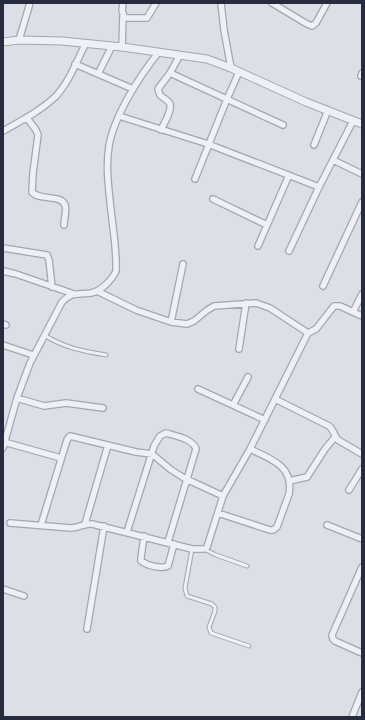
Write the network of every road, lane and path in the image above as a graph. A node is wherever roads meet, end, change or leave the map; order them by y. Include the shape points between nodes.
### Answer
1 (30, 3) edge
2 (123, 3) edge
3 (156, 3) edge
4 (221, 3) edge
5 (272, 3) edge
6 (327, 3) edge
7 (123, 15) junction
8 (19, 40) junction
9 (3, 42) edge
10 (86, 43) junction
11 (112, 46) junction
12 (122, 47) junction
13 (159, 52) junction
14 (180, 55) junction
15 (75, 64) junction
16 (231, 68) junction
17 (239, 72) junction
18 (170, 73) junction
19 (98, 74) junction
20 (133, 89) junction
21 (227, 99) junction
22 (328, 110) junction
23 (119, 116) junction
24 (27, 118) junction
25 (353, 121) junction
26 (362, 124) edge
27 (282, 125) dead end
28 (3, 130) edge
29 (161, 130) junction
30 (208, 144) junction
31 (314, 145) dead end
32 (333, 160) junction
33 (362, 174) edge
34 (289, 175) junction
35 (195, 179) dead end
36 (319, 186) junction
37 (213, 199) dead end
38 (362, 202) edge
39 (64, 225) dead end
40 (267, 225) junction
41 (258, 246) dead end
42 (3, 248) edge
43 (288, 251) dead end
44 (183, 264) dead end
45 (3, 271) edge
46 (52, 286) junction
47 (323, 286) dead end
48 (97, 291) junction
49 (74, 294) junction
50 (362, 294) edge
51 (246, 303) junction
52 (353, 312) junction
53 (362, 316) edge
54 (172, 322) junction
55 (308, 333) junction
56 (44, 335) junction
57 (3, 345) edge
58 (239, 349) dead end
59 (33, 355) junction
60 (106, 355) dead end
61 (248, 377) dead end
62 (198, 389) dead end
63 (17, 398) junction
64 (275, 399) junction
65 (233, 405) junction
66 (104, 408) dead end
67 (265, 420) junction
68 (3, 424) edge
69 (9, 427) junction
70 (335, 437) junction
71 (4, 445) edge
72 (108, 445) junction
73 (250, 449) junction
74 (152, 454) junction
75 (362, 454) edge
76 (61, 458) junction
77 (362, 469) edge
78 (188, 480) junction
79 (289, 482) junction
80 (349, 490) dead end
81 (223, 496) junction
82 (218, 513) junction
83 (10, 523) dead end
84 (85, 524) junction
85 (41, 525) junction
86 (327, 525) dead end
87 (104, 526) junction
88 (127, 532) junction
89 (144, 536) junction
90 (362, 540) edge
91 (171, 543) junction
92 (192, 549) junction
93 (204, 549) junction
94 (248, 566) dead end
95 (362, 567) edge
96 (3, 589) edge
97 (24, 596) dead end
98 (87, 629) dead end
99 (248, 646) dead end
100 (362, 653) edge
101 (361, 696) edge
102 (352, 717) edge

1 - 8 street
2 - 7 street
3 - 7 street via 147,18 127,19
4 - 16 street
5 - 6 street via 312,26
7 - 12 street
8 - 9 street
8 - 10 street
10 - 11 street
10 - 15 street
11 - 12 street
11 - 19 street
12 - 13 street
13 - 14 street
13 - 20 street
14 - 16 street via 207,59
14 - 18 street
15 - 19 street
15 - 24 street via 56,96
16 - 17 street
17 - 21 street
17 - 22 street
18 - 21 street
18 - 29 street via 158,88 160,95 170,105
19 - 20 street
20 - 23 street
21 - 27 street
21 - 30 street
22 - 25 street
22 - 31 street
23 - 29 street
23 - 48 street via 110,142 108,164 116,271
24 - 28 street
24 - 39 street via 38,135 32,192 63,202
25 - 26 street
25 - 32 street
29 - 30 street
30 - 34 street
30 - 35 street
32 - 33 street
32 - 36 street
34 - 36 street
34 - 40 street
36 - 43 street
37 - 40 street
38 - 47 street
40 - 41 street
42 - 46 street via 47,254
44 - 54 street
45 - 46 street
46 - 49 street
48 - 49 street
48 - 54 street via 136,310
49 - 56 street via 62,302
50 - 52 street
51 - 54 street via 214,306 187,324
51 - 55 street via 256,303 270,308
51 - 58 street
52 - 53 street
52 - 55 street via 334,306 316,329
55 - 64 street
56 - 59 street
56 - 60 lane via 75,350
57 - 59 street
59 - 63 street
61 - 65 street
62 - 65 street
63 - 66 street via 44,406 66,403
63 - 69 street
64 - 67 street
64 - 70 street via 329,426
65 - 67 street
67 - 73 street
68 - 69 street
69 - 71 street
70 - 75 street
70 - 79 street via 324,449 307,477
71 - 76 street
72 - 74 street
72 - 76 street via 70,436
72 - 84 street
73 - 79 street via 282,466
73 - 81 street
74 - 78 street
74 - 78 street via 154,446 163,434 192,442 196,449
74 - 88 street
76 - 85 street
77 - 80 street
78 - 81 street
78 - 91 street
79 - 82 street via 289,494 277,527 273,530
81 - 82 street
82 - 93 street via 209,543
83 - 85 street
84 - 85 street via 78,528
84 - 87 street
86 - 90 street
87 - 88 street
87 - 98 street
88 - 89 street
89 - 91 street
89 - 91 street via 141,561 147,565 168,566
91 - 92 street
92 - 93 street
92 - 99 lane via 185,588 187,596 215,607 209,627 211,633
93 - 94 lane
95 - 100 street via 332,635 335,641
96 - 97 street
101 - 102 street

